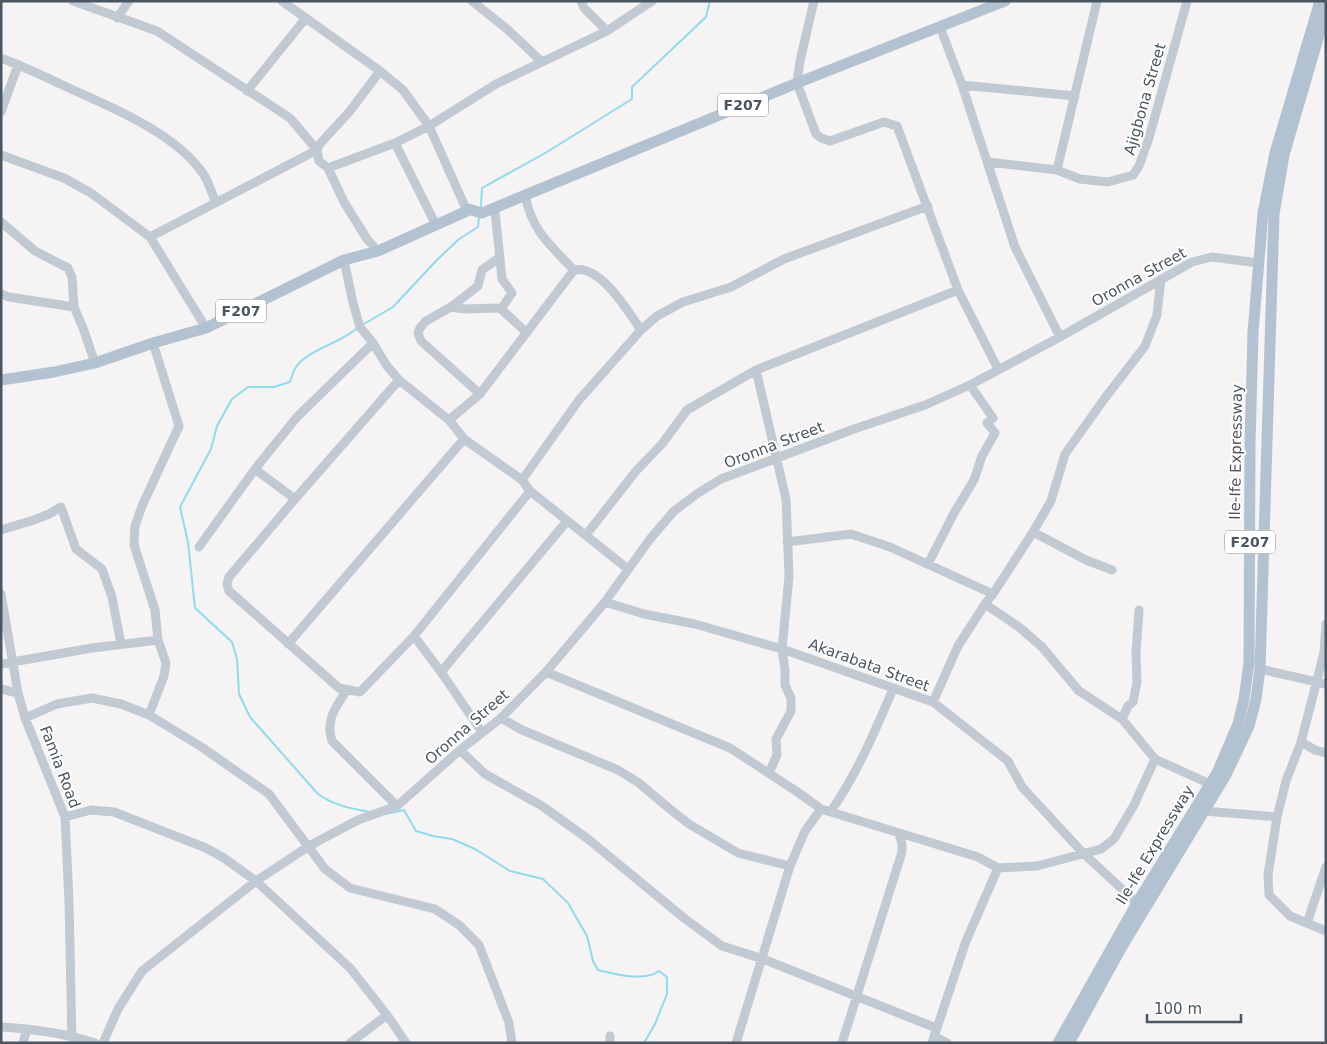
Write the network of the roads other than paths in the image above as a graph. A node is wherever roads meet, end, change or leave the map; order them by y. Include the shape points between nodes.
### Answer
1 (73, 1) edge
2 (129, 1) edge
3 (282, 1) edge
4 (472, 1) edge
5 (581, 1) edge
6 (652, 1) edge
7 (814, 1) edge
8 (1005, 1) edge
9 (1097, 1) edge
10 (1187, 1) edge
11 (1320, 1) edge
12 (1326, 11) edge
13 (117, 18) junction
14 (305, 19) junction
15 (940, 27) junction
16 (607, 31) junction
17 (1, 58) edge
18 (541, 61) junction
19 (18, 65) junction
20 (380, 70) junction
21 (797, 83) junction
22 (962, 86) junction
23 (247, 91) junction
24 (1075, 96) junction
25 (1, 112) edge
26 (429, 126) junction
27 (396, 143) junction
28 (317, 150) junction
29 (1, 155) edge
30 (988, 162) junction
31 (328, 168) junction
32 (1057, 170) junction
33 (525, 195) junction
34 (216, 203) junction
35 (928, 206) junction
36 (468, 210) junction
37 (487, 211) junction
38 (1, 222) edge
39 (436, 225) junction
40 (150, 237) junction
41 (378, 251) junction
42 (500, 257) junction
43 (344, 260) junction
44 (1259, 263) junction
45 (574, 270) junction
46 (1161, 279) junction
47 (958, 290) junction
48 (1, 294) edge
49 (74, 307) junction
50 (451, 307) junction
51 (501, 309) junction
52 (206, 328) junction
53 (641, 330) junction
54 (527, 333) junction
55 (1060, 337) junction
56 (153, 342) junction
57 (373, 343) junction
58 (95, 363) junction
59 (998, 369) junction
60 (756, 370) junction
61 (1, 380) edge
62 (399, 380) junction
63 (970, 385) junction
64 (480, 394) junction
65 (449, 420) junction
66 (464, 438) junction
67 (778, 458) junction
68 (255, 469) junction
69 (522, 480) junction
70 (530, 491) junction
71 (294, 499) junction
72 (567, 521) junction
73 (1, 530) edge
74 (1033, 532) junction
75 (586, 535) junction
76 (787, 542) junction
77 (199, 547) dead end
78 (928, 564) junction
79 (628, 569) junction
80 (1112, 570) dead end
81 (1, 594) edge
82 (993, 594) junction
83 (605, 602) junction
84 (985, 604) junction
85 (1139, 610) dead end
86 (1326, 624) edge
87 (414, 636) junction
88 (158, 640) junction
89 (121, 644) junction
90 (288, 644) junction
91 (782, 649) junction
92 (12, 662) junction
93 (1, 664) edge
94 (1260, 669) junction
95 (441, 672) junction
96 (546, 672) junction
97 (1321, 683) edge
98 (1, 689) edge
99 (893, 689) junction
100 (347, 690) junction
101 (18, 693) junction
102 (933, 702) junction
103 (149, 715) junction
104 (25, 718) junction
105 (501, 718) junction
106 (1122, 719) junction
107 (482, 732) junction
108 (1301, 742) junction
109 (460, 750) junction
110 (1326, 753) edge
111 (1156, 760) junction
112 (769, 773) junction
113 (1210, 784) junction
114 (397, 806) junction
115 (821, 809) junction
116 (831, 811) junction
117 (1204, 811) junction
118 (65, 817) junction
119 (1277, 817) junction
120 (899, 834) junction
121 (309, 846) junction
122 (1084, 853) junction
123 (790, 866) junction
124 (1326, 867) edge
125 (998, 868) junction
126 (256, 880) junction
127 (1324, 884) edge
128 (1137, 903) junction
129 (1307, 923) junction
130 (1326, 931) edge
131 (763, 958) junction
132 (856, 997) junction
133 (388, 1015) junction
134 (1, 1027) edge
135 (27, 1028) junction
136 (934, 1036) edge
137 (72, 1039) edge
138 (23, 1043) edge
139 (95, 1043) edge
140 (104, 1043) edge
141 (350, 1043) edge
142 (406, 1043) edge
143 (512, 1043) edge
144 (736, 1043) edge
145 (842, 1043) edge
146 (947, 1043) edge
147 (1058, 1043) edge
148 (1069, 1043) edge

1 - 13 street
2 - 13 street
3 - 14 street
4 - 18 street
5 - 16 street
6 - 16 street
7 - 21 street
8 - 15 main road, F207
9 - 24 street
10 - 32 street, Ajigbona Street via 1149,138 1134,175 1108,182 1080,179
11 - 44 main road, Ile-Ife Expressway / F207 via 1275,153 1263,213
12 - 94 main road, Ile-Ife Expressway / F207 via 1284,155 1274,214
13 - 23 street via 157,30
14 - 20 street
14 - 23 street
15 - 21 main road, F207
15 - 22 street
16 - 18 street
17 - 19 street
18 - 26 street via 496,84
19 - 25 street
19 - 34 street via 128,115 160,135 185,153 204,176
20 - 26 street via 403,90
20 - 28 street
21 - 33 main road, F207
21 - 35 street via 816,134 821,138 830,141 884,122 897,126
22 - 24 street
22 - 30 street
23 - 28 street via 290,118
24 - 32 street
26 - 27 street
26 - 36 street
27 - 31 street
27 - 39 street
28 - 31 street via 319,161
28 - 34 street
29 - 40 street via 64,178 91,193
30 - 32 street, Ajigbona Street
30 - 55 street via 1015,247
31 - 41 street via 344,202
33 - 37 main road, F207
33 - 45 street via 539,233
34 - 40 street
35 - 47 street
35 - 53 street via 784,259 731,287 683,302 657,316
36 - 37 main road
36 - 39 main road, F207
37 - 42 street via 495,211
38 - 49 street via 35,251 68,268 72,277
39 - 41 main road, F207
40 - 52 street
41 - 43 main road, F207
42 - 50 street via 482,270 478,286
42 - 51 street via 502,279 512,293
43 - 52 main road, F207
43 - 57 street via 360,327
44 - 46 street, Oronna Street via 1212,257 1192,262
44 - 113 main road, Ile-Ife Expressway / F207 via 1253,332 1250,444 1249,663 1238,724
45 - 53 street via 588,270 613,290
45 - 54 street
46 - 55 street, Oronna Street
46 - 74 street via 1157,315 1145,346 1065,454 1051,501
47 - 59 street
47 - 60 street
48 - 49 street
49 - 58 street
50 - 51 street
50 - 64 street via 426,321 418,333 421,341
51 - 54 street
52 - 56 main road, F207
53 - 69 street via 579,400
54 - 64 street
55 - 59 street, Oronna Street
56 - 58 main road, F207
56 - 88 street via 179,426 135,526 134,545 155,610
57 - 62 street
57 - 68 street via 297,417
58 - 61 main road, F207
59 - 63 street, Oronna Street
60 - 67 street
60 - 75 street via 687,410
62 - 65 street
62 - 71 street
63 - 67 street, Oronna Street via 925,405
63 - 78 street via 993,418 987,423 995,434
64 - 65 street
65 - 66 street
66 - 69 street
66 - 90 street
67 - 76 street via 786,499
67 - 79 street, Oronna Street via 721,479 698,493 674,511
68 - 71 street
68 - 77 street
69 - 70 street
70 - 72 street
70 - 87 street
71 - 90 street via 228,577 227,584 229,591
72 - 75 street
72 - 95 street
73 - 89 street via 42,518 62,507 76,550 102,569 112,597
74 - 80 street
74 - 82 street
75 - 79 street
76 - 78 street via 851,534
76 - 91 street via 789,576
78 - 82 street
79 - 83 street, Oronna Street
81 - 92 street, Famia Road
82 - 84 street
83 - 91 street, Akarabata Street
83 - 96 street, Oronna Street
84 - 102 street via 958,646
84 - 106 street via 1042,647 1079,691
85 - 106 street via 1137,682 1133,702
86 - 97 street
87 - 95 street
87 - 100 street via 360,692
88 - 89 street
88 - 103 street via 166,663
89 - 92 street
90 - 100 street via 339,688
91 - 99 street, Akarabata Street
91 - 112 street via 791,711 776,739 777,755
92 - 93 street
92 - 101 street, Famia Road
94 - 97 street
94 - 117 main road, Ile-Ife Expressway / F207 via 1249,726 1226,775
95 - 107 street
96 - 105 street, Oronna Street
96 - 112 street via 730,748
97 - 108 street
98 - 101 street
99 - 102 street, Akarabata Street
99 - 116 street via 846,790
100 - 114 street via 333,712 329,733 332,741
101 - 104 street, Famia Road
102 - 122 street, Akarabata Street via 1008,761 1022,787
103 - 104 street via 121,704 92,698 57,704
103 - 121 street via 269,794
104 - 118 street, Famia Road
105 - 107 street, Oronna Street
105 - 123 street via 618,770 690,824 738,853
106 - 111 street
107 - 109 street, Oronna Street
108 - 110 street
108 - 119 street
109 - 114 street, Oronna Street
109 - 131 street via 485,774 542,806 588,839 722,946
111 - 113 street
111 - 122 street via 1114,839 1102,849
112 - 115 street
113 - 128 main road, Ile-Ife Expressway / F207
114 - 121 street via 358,820
115 - 116 street
115 - 123 street via 805,832
116 - 120 street
117 - 119 street
117 - 148 main road, Ile-Ife Expressway / F207 via 1120,950
118 - 126 street via 91,810 114,812 206,848
118 - 137 street, Famia Road
119 - 129 street via 1268,875 1270,895 1290,916
120 - 125 street via 978,857
120 - 132 street via 902,852
121 - 126 street
121 - 143 street via 325,869 350,888 435,909 458,925 479,946 509,1023
122 - 125 street via 1037,866
122 - 128 street, Akarabata Street
123 - 131 street
124 - 127 street
125 - 136 street via 966,941
126 - 133 street via 350,968
126 - 140 street via 142,971 118,1009
127 - 129 street
128 - 147 main road, Ile-Ife Expressway / F207
129 - 130 street
131 - 132 street
131 - 144 street
132 - 136 street
132 - 145 street
133 - 141 street
133 - 142 street
134 - 135 street
135 - 137 street
135 - 138 street
136 - 146 street
137 - 139 street

